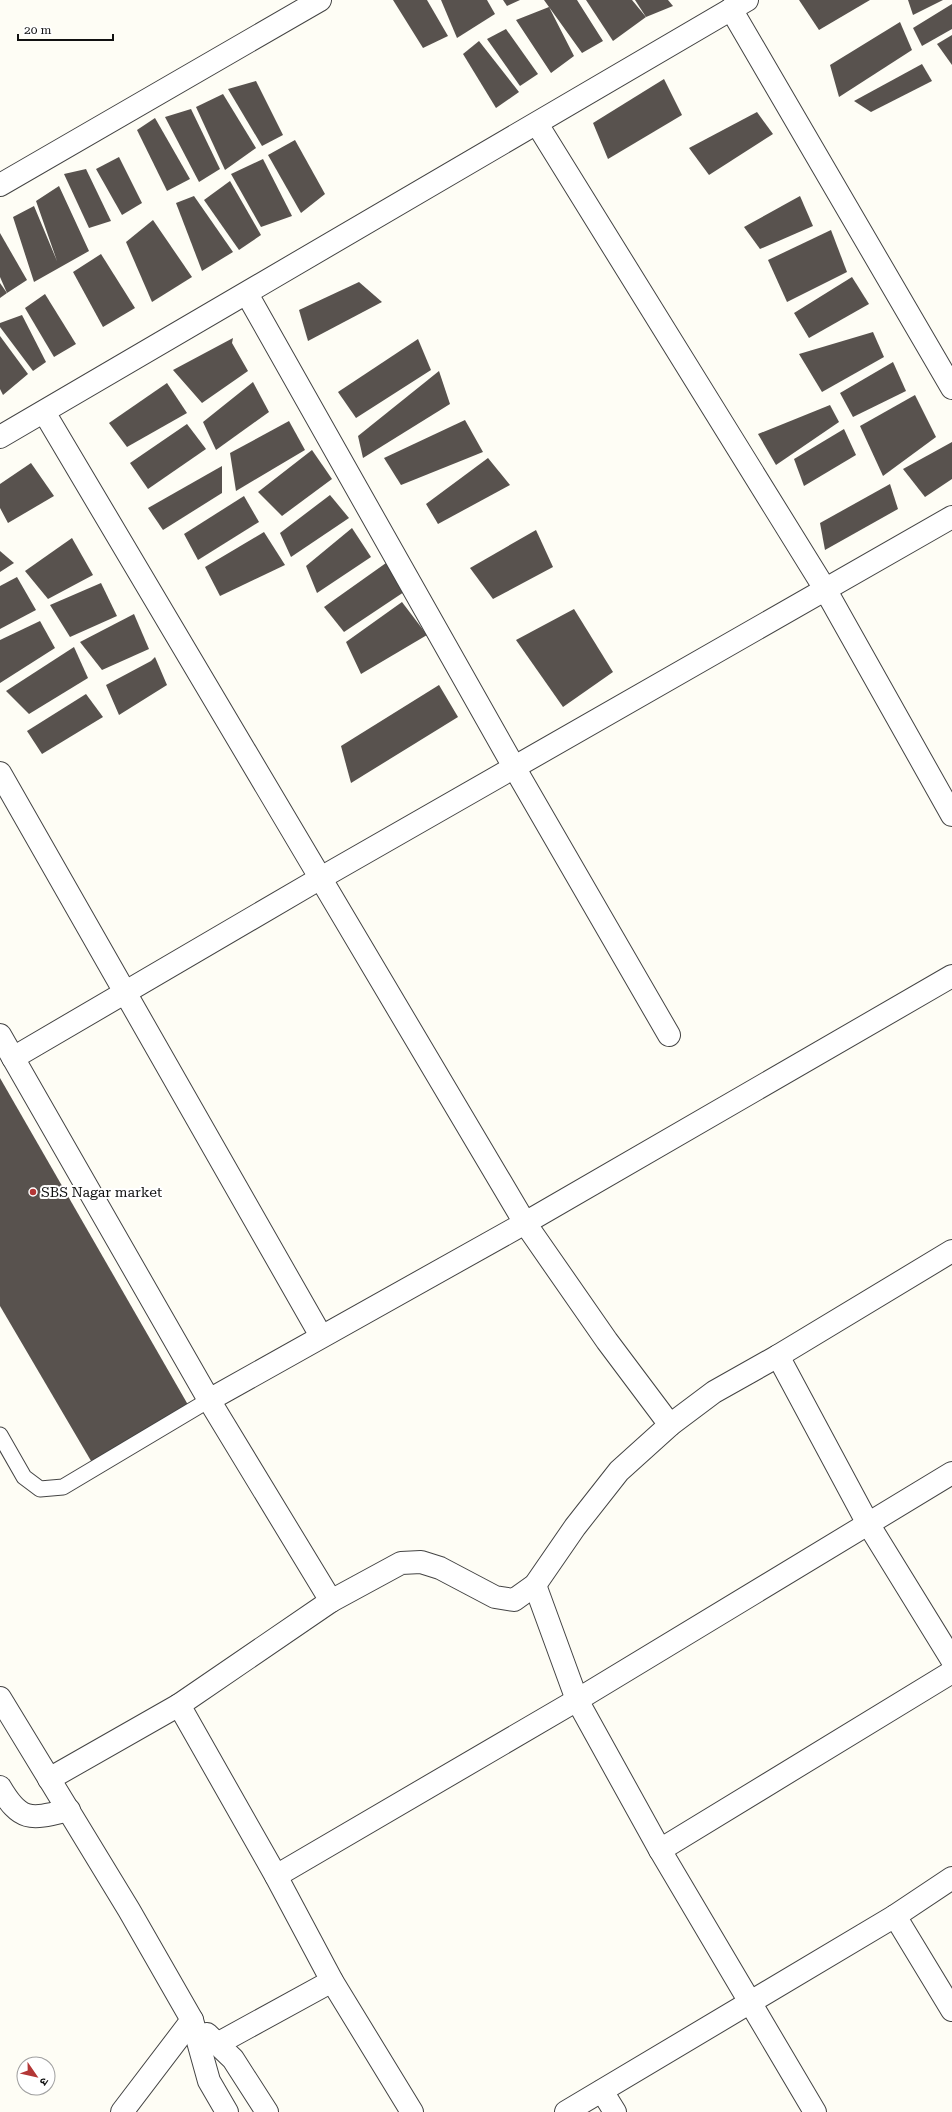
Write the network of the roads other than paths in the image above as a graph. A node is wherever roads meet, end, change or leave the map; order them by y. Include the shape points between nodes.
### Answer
1 (320, 0) edge
2 (739, 5) edge
3 (537, 124) junction
4 (0, 184) edge
5 (247, 294) junction
6 (952, 388) edge
7 (44, 412) junction
8 (0, 437) edge
9 (952, 517) edge
10 (825, 589) junction
11 (514, 767) junction
12 (0, 773) edge
13 (952, 815) edge
14 (319, 879) junction
15 (952, 976) edge
16 (126, 993) junction
17 (0, 1035) edge
18 (669, 1035) dead end
19 (13, 1058) junction
20 (525, 1222) junction
21 (952, 1251) edge
22 (321, 1336) junction
23 (778, 1356) junction
24 (209, 1400) junction
25 (670, 1425) junction
26 (1, 1441) edge
27 (952, 1473) edge
28 (867, 1522) junction
29 (535, 1586) junction
30 (331, 1601) junction
31 (952, 1660) edge
32 (952, 1672) edge
33 (0, 1698) edge
34 (577, 1700) junction
35 (178, 1705) junction
36 (49, 1779) junction
37 (0, 1787) edge
38 (69, 1810) junction
39 (660, 1850) junction
40 (276, 1876) junction
41 (952, 1878) edge
42 (895, 1916) junction
43 (332, 1981) junction
44 (749, 2002) junction
45 (952, 2010) edge
46 (192, 2020) junction
47 (217, 2044) junction
48 (602, 2091) junction
49 (122, 2112) edge
50 (228, 2112) edge
51 (267, 2112) edge
52 (412, 2112) edge
53 (566, 2112) edge
54 (615, 2112) edge
55 (815, 2112) edge

1 - 4 street
2 - 3 street
2 - 6 street
3 - 5 street
3 - 10 street
5 - 7 street
5 - 11 street
7 - 8 street
7 - 14 street
9 - 10 street
10 - 11 street
10 - 13 street
11 - 14 street
11 - 18 street
12 - 16 street
14 - 16 street
14 - 20 street
15 - 20 street
16 - 19 street
16 - 22 street
17 - 19 street
19 - 24 street
20 - 22 street
20 - 25 street via 607,1341
21 - 23 street
22 - 24 street
23 - 25 street via 714,1392
23 - 28 street
24 - 26 lane via 63,1487 40,1490 24,1477
24 - 30 street
25 - 29 street via 619,1471 575,1527
27 - 28 street
28 - 31 street
28 - 34 street
29 - 30 street via 514,1600 495,1597 440,1568 421,1562 401,1563
29 - 34 street
30 - 35 street
32 - 39 street
33 - 36 street
34 - 39 street
34 - 40 street
35 - 36 street
35 - 40 street
36 - 38 street
37 - 38 street via 9,1803 22,1814 38,1817
38 - 46 street via 130,1910
39 - 44 street
40 - 43 street
41 - 42 street
42 - 44 street
42 - 45 street
43 - 47 street
43 - 52 street
44 - 48 street
44 - 55 street
46 - 47 street
46 - 49 street
46 - 50 street via 210,2081
47 - 51 street via 233,2059
48 - 53 street
48 - 54 street

